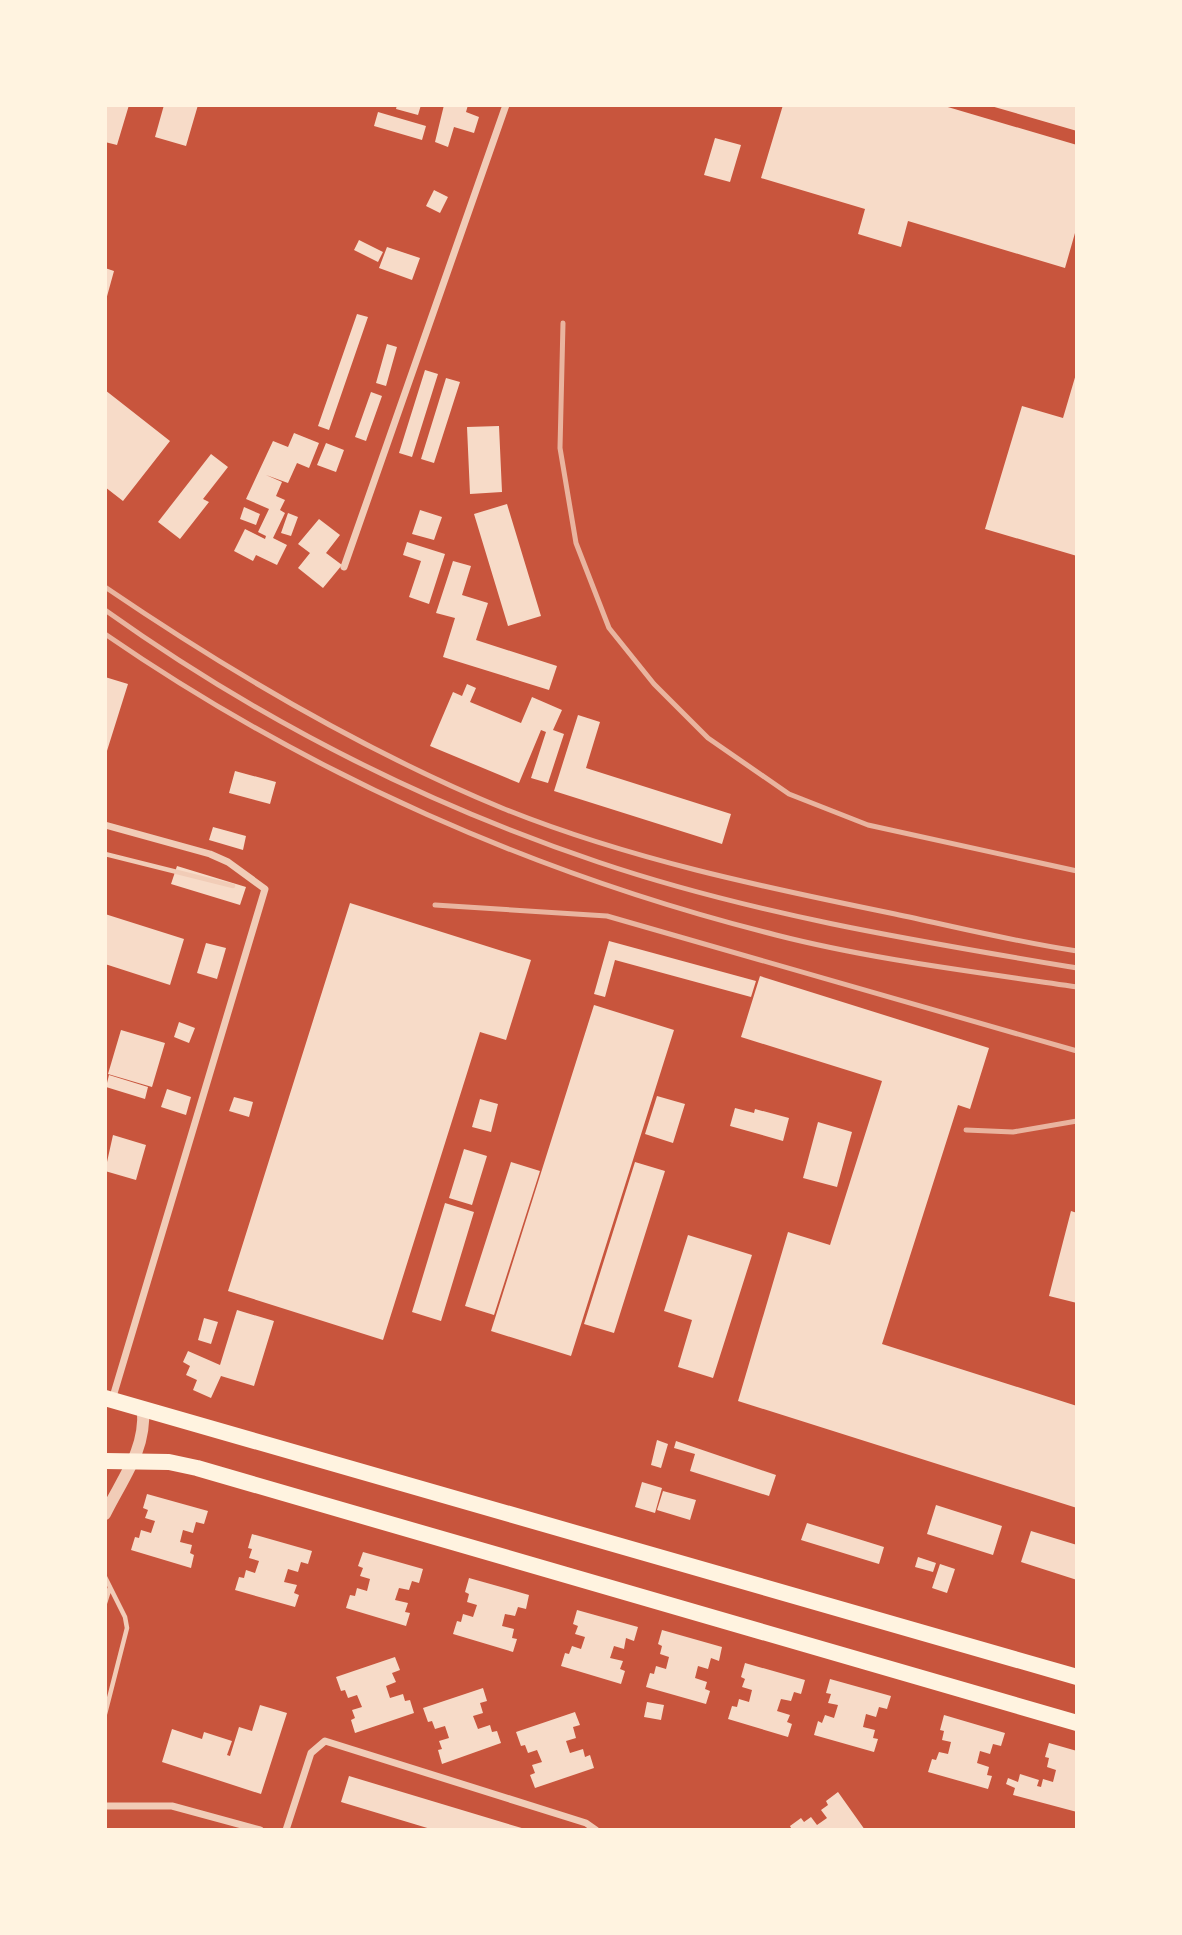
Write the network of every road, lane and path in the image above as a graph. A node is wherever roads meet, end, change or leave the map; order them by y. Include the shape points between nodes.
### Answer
1 (506, 105) edge
2 (344, 568) dead end
3 (105, 825) edge
4 (105, 854) edge
5 (233, 886) dead end
6 (108, 1399) edge
7 (143, 1409) junction
8 (105, 1461) edge
9 (134, 1461) junction
10 (105, 1514) edge
11 (105, 1577) edge
12 (110, 1587) junction
13 (105, 1603) edge
14 (1077, 1677) edge
15 (105, 1714) edge
16 (1077, 1723) edge
17 (105, 1805) edge
18 (260, 1830) edge
19 (286, 1830) edge
20 (596, 1830) edge

1 - 2 street
3 - 6 street via 210,854 265,889
4 - 5 lane
6 - 7 highway
7 - 9 street via 143,1431
7 - 14 highway
8 - 9 highway
9 - 10 street
9 - 16 highway via 197,1468
11 - 12 lane
12 - 13 lane
12 - 15 lane via 127,1628
17 - 18 street via 172,1806
19 - 20 street via 311,1752 325,1741 586,1823

